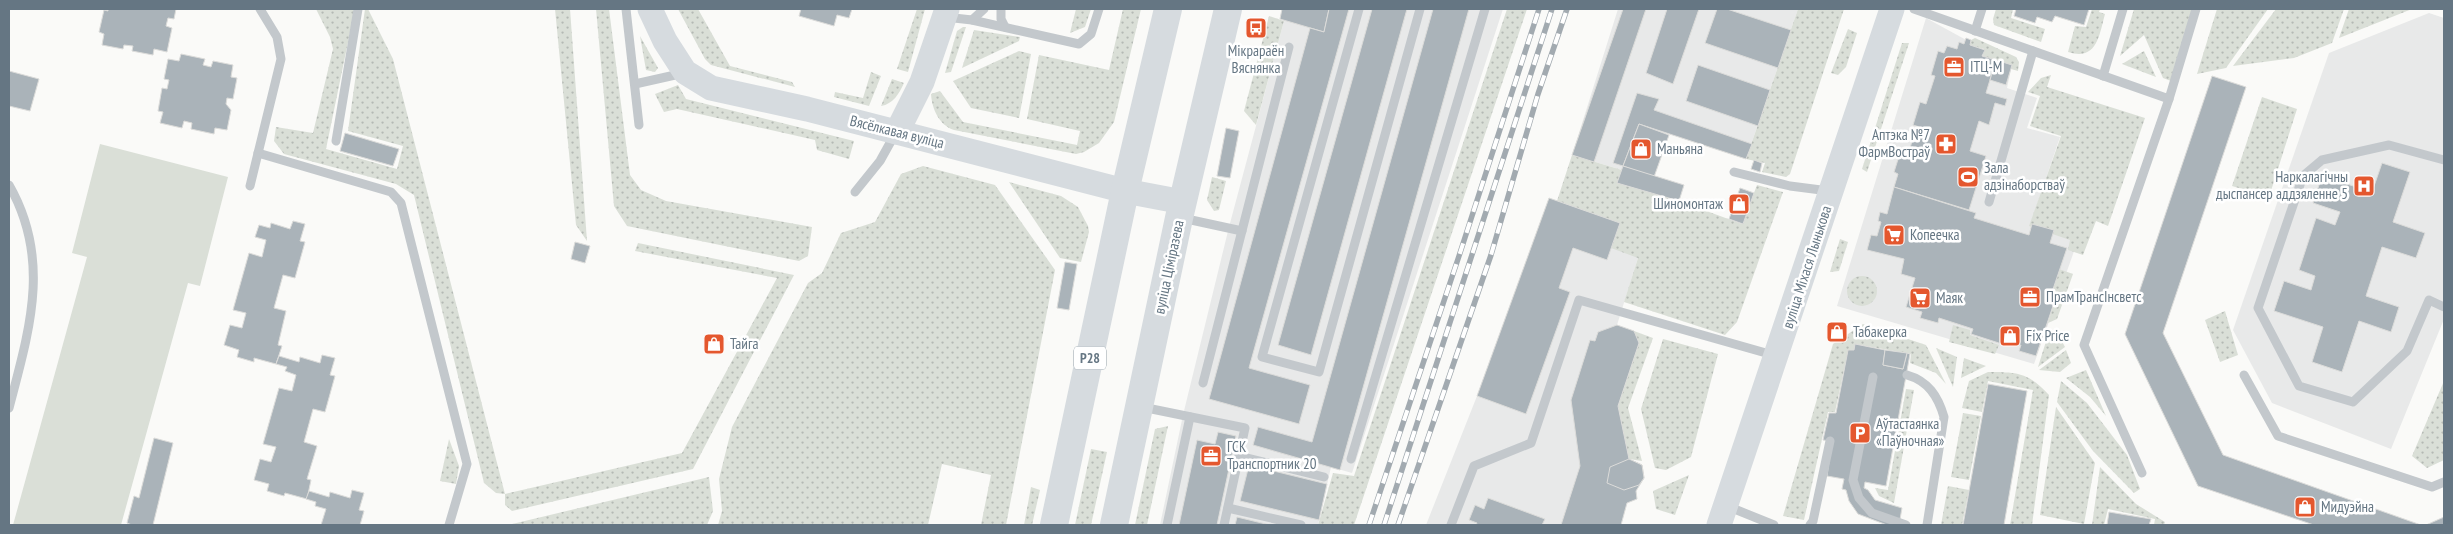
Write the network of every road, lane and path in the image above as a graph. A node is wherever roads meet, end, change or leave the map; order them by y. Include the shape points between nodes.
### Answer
1 (260, 9) edge
2 (358, 9) edge
3 (626, 9) edge
4 (650, 9) edge
5 (984, 9) edge
6 (1001, 9) edge
7 (1099, 9) edge
8 (1168, 9) edge
9 (1228, 9) edge
10 (1359, 9) edge
11 (1420, 9) edge
12 (1485, 9) edge
13 (1892, 9) edge
14 (1914, 9) edge
15 (1982, 9) edge
16 (2123, 9) edge
17 (2196, 9) edge
18 (946, 13) edge
19 (972, 20) junction
20 (1005, 27) junction
21 (1975, 31) junction
22 (1290, 48) dead end
23 (2033, 52) junction
24 (685, 72) junction
25 (2103, 76) junction
26 (635, 84) junction
27 (2169, 99) junction
28 (639, 125) dead end
29 (897, 132) junction
30 (336, 142) dead end
31 (258, 153) junction
32 (2444, 160) edge
33 (1734, 172) dead end
34 (9, 185) edge
35 (250, 186) dead end
36 (1125, 191) junction
37 (1832, 191) junction
38 (855, 192) dead end
39 (1989, 202) dead end
40 (1181, 210) junction
41 (1242, 231) junction
42 (2444, 307) edge
43 (1777, 356) junction
44 (1907, 375) dead end
45 (2244, 375) dead end
46 (1873, 377) dead end
47 (1203, 383) dead end
48 (1139, 406) junction
49 (9, 408) edge
50 (1190, 417) junction
51 (1830, 441) dead end
52 (1239, 456) junction
53 (1351, 459) dead end
54 (2142, 473) dead end
55 (1324, 477) dead end
56 (2444, 482) edge
57 (1228, 508) junction
58 (1723, 516) edge
59 (450, 525) edge
60 (1054, 525) edge
61 (1114, 525) edge
62 (1167, 525) edge
63 (1224, 525) edge
64 (1301, 525) edge
65 (1451, 525) edge
66 (1774, 525) edge
67 (1810, 525) edge
68 (1906, 525) edge
69 (1927, 525) edge

1 - 31 lane via 277,38 281,59
2 - 30 lane
3 - 26 lane
4 - 24 street, Вясёлкавая вуліца
5 - 19 lane
6 - 20 lane
7 - 20 lane via 1092,34 1079,44
8 - 36 main road, Р28
9 - 40 main road, вуліца Ціміразева
10 - 11 lane via 1262,357 1319,372
12 - 53 lane
13 - 37 street, вуліца Міхася Лынькова
14 - 21 lane
15 - 21 lane
16 - 25 lane
17 - 27 lane
18 - 19 lane
18 - 29 street via 922,82
19 - 20 lane
21 - 23 lane
22 - 41 lane
23 - 25 lane
23 - 39 lane
24 - 26 lane
24 - 29 street, Вясёлкавая вуліца via 711,88
25 - 27 lane
26 - 28 lane
27 - 54 lane via 2084,345
29 - 36 street, Вясёлкавая вуліца
29 - 38 lane via 880,161
31 - 35 lane
31 - 59 lane via 391,192 400,203 467,464
32 - 42 lane via 2389,145 2322,160 2303,176 2258,308 2299,386 2353,402 2407,351 2429,300
33 - 37 lane via 1790,186
34 - 49 lane via 27,224 34,276 30,328
36 - 40 street, Вясёлкавая вуліца
36 - 60 main road, Р28
37 - 43 street, вуліца Міхася Лынькова
40 - 41 lane
40 - 48 main road, вуліца Ціміразева
41 - 47 lane
43 - 58 street, вуліца Міхася Лынькова
43 - 65 lane via 1579,300 1531,443 1474,466
44 - 69 lane via 1926,383 1940,402 1944,417
45 - 56 lane via 2278,436 2432,487
46 - 68 lane via 1853,480 1859,498 1872,513
48 - 50 lane
48 - 61 main road, вуліца Ціміразева
50 - 52 lane via 1245,428
50 - 62 lane
51 - 67 lane
52 - 55 lane
52 - 57 lane
57 - 63 lane
57 - 64 lane
58 - 66 lane

